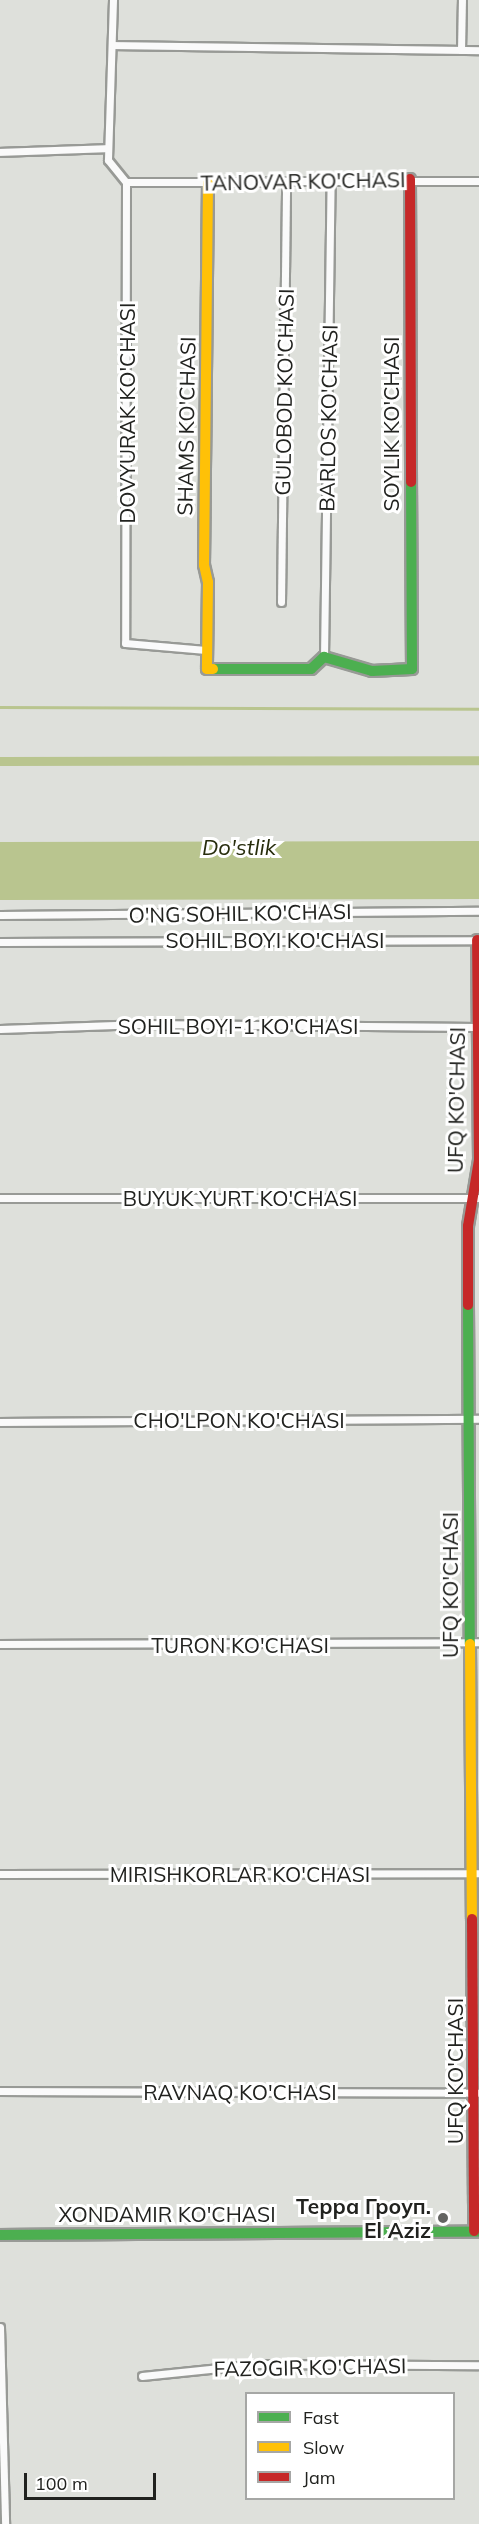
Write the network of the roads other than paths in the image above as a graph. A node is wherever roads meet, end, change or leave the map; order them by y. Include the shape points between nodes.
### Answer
1 (113, 0) edge
2 (462, 0) edge
3 (113, 45) junction
4 (461, 50) junction
5 (479, 50) edge
6 (108, 148) junction
7 (0, 152) edge
8 (331, 179) junction
9 (410, 179) junction
10 (479, 181) edge
11 (126, 182) junction
12 (208, 183) junction
13 (286, 183) junction
14 (281, 602) dead end
15 (206, 650) junction
16 (324, 657) junction
17 (479, 911) edge
18 (0, 915) edge
19 (478, 940) edge
20 (0, 942) edge
21 (477, 1027) junction
22 (0, 1029) edge
23 (0, 1198) edge
24 (475, 1198) edge
25 (474, 1419) edge
26 (0, 1422) edge
27 (474, 1642) edge
28 (0, 1644) edge
29 (476, 1873) edge
30 (0, 1874) edge
31 (0, 2091) edge
32 (477, 2093) edge
33 (476, 2232) edge
34 (0, 2235) edge
35 (1, 2329) edge
36 (479, 2365) edge
37 (142, 2376) dead end
38 (4, 2524) edge

1 - 3 street
2 - 4 street
3 - 4 street
3 - 6 street
4 - 5 street
6 - 7 street
6 - 11 street via 108,160
8 - 9 street, TANOVAR KO'CHASI
8 - 13 street, TANOVAR KO'CHASI
8 - 16 street, BARLOS KO'CHASI
9 - 10 street, TANOVAR KO'CHASI
9 - 16 street, SOYLIK KO'CHASI via 412,669 372,671
11 - 12 street, TANOVAR KO'CHASI
11 - 15 street, DOVYURAK KO'CHASI via 125,643
12 - 13 street, TANOVAR KO'CHASI
12 - 15 street, SHAMS KO'CHASI
13 - 14 street, GULOBOD KO'CHASI
15 - 16 street, SHAMS KO'CHASI via 207,669 311,669
17 - 18 street, O'NG SOHIL KO'CHASI
19 - 20 street, SOHIL BOYI KO'CHASI
19 - 21 street, UFQ KO'CHASI
21 - 22 street, SOHIL BOYI-1 KO'CHASI via 144,1024
21 - 24 street, UFQ KO'CHASI via 479,1160
23 - 24 street, BUYUK YURT KO'CHASI
24 - 25 street, UFQ KO'CHASI via 468,1226
25 - 26 street, CHO'LPON KO'CHASI
25 - 27 street, UFQ KO'CHASI
27 - 28 street, TURON KO'CHASI
27 - 29 street, UFQ KO'CHASI
29 - 30 street, MIRISHKORLAR KO'CHASI
29 - 32 street, UFQ KO'CHASI
31 - 32 street, RAVNAQ KO'CHASI
32 - 33 street, UFQ KO'CHASI
33 - 34 street, XONDAMIR KO'CHASI
35 - 38 street
36 - 37 street, FAZOGIR KO'CHASI via 258,2364

